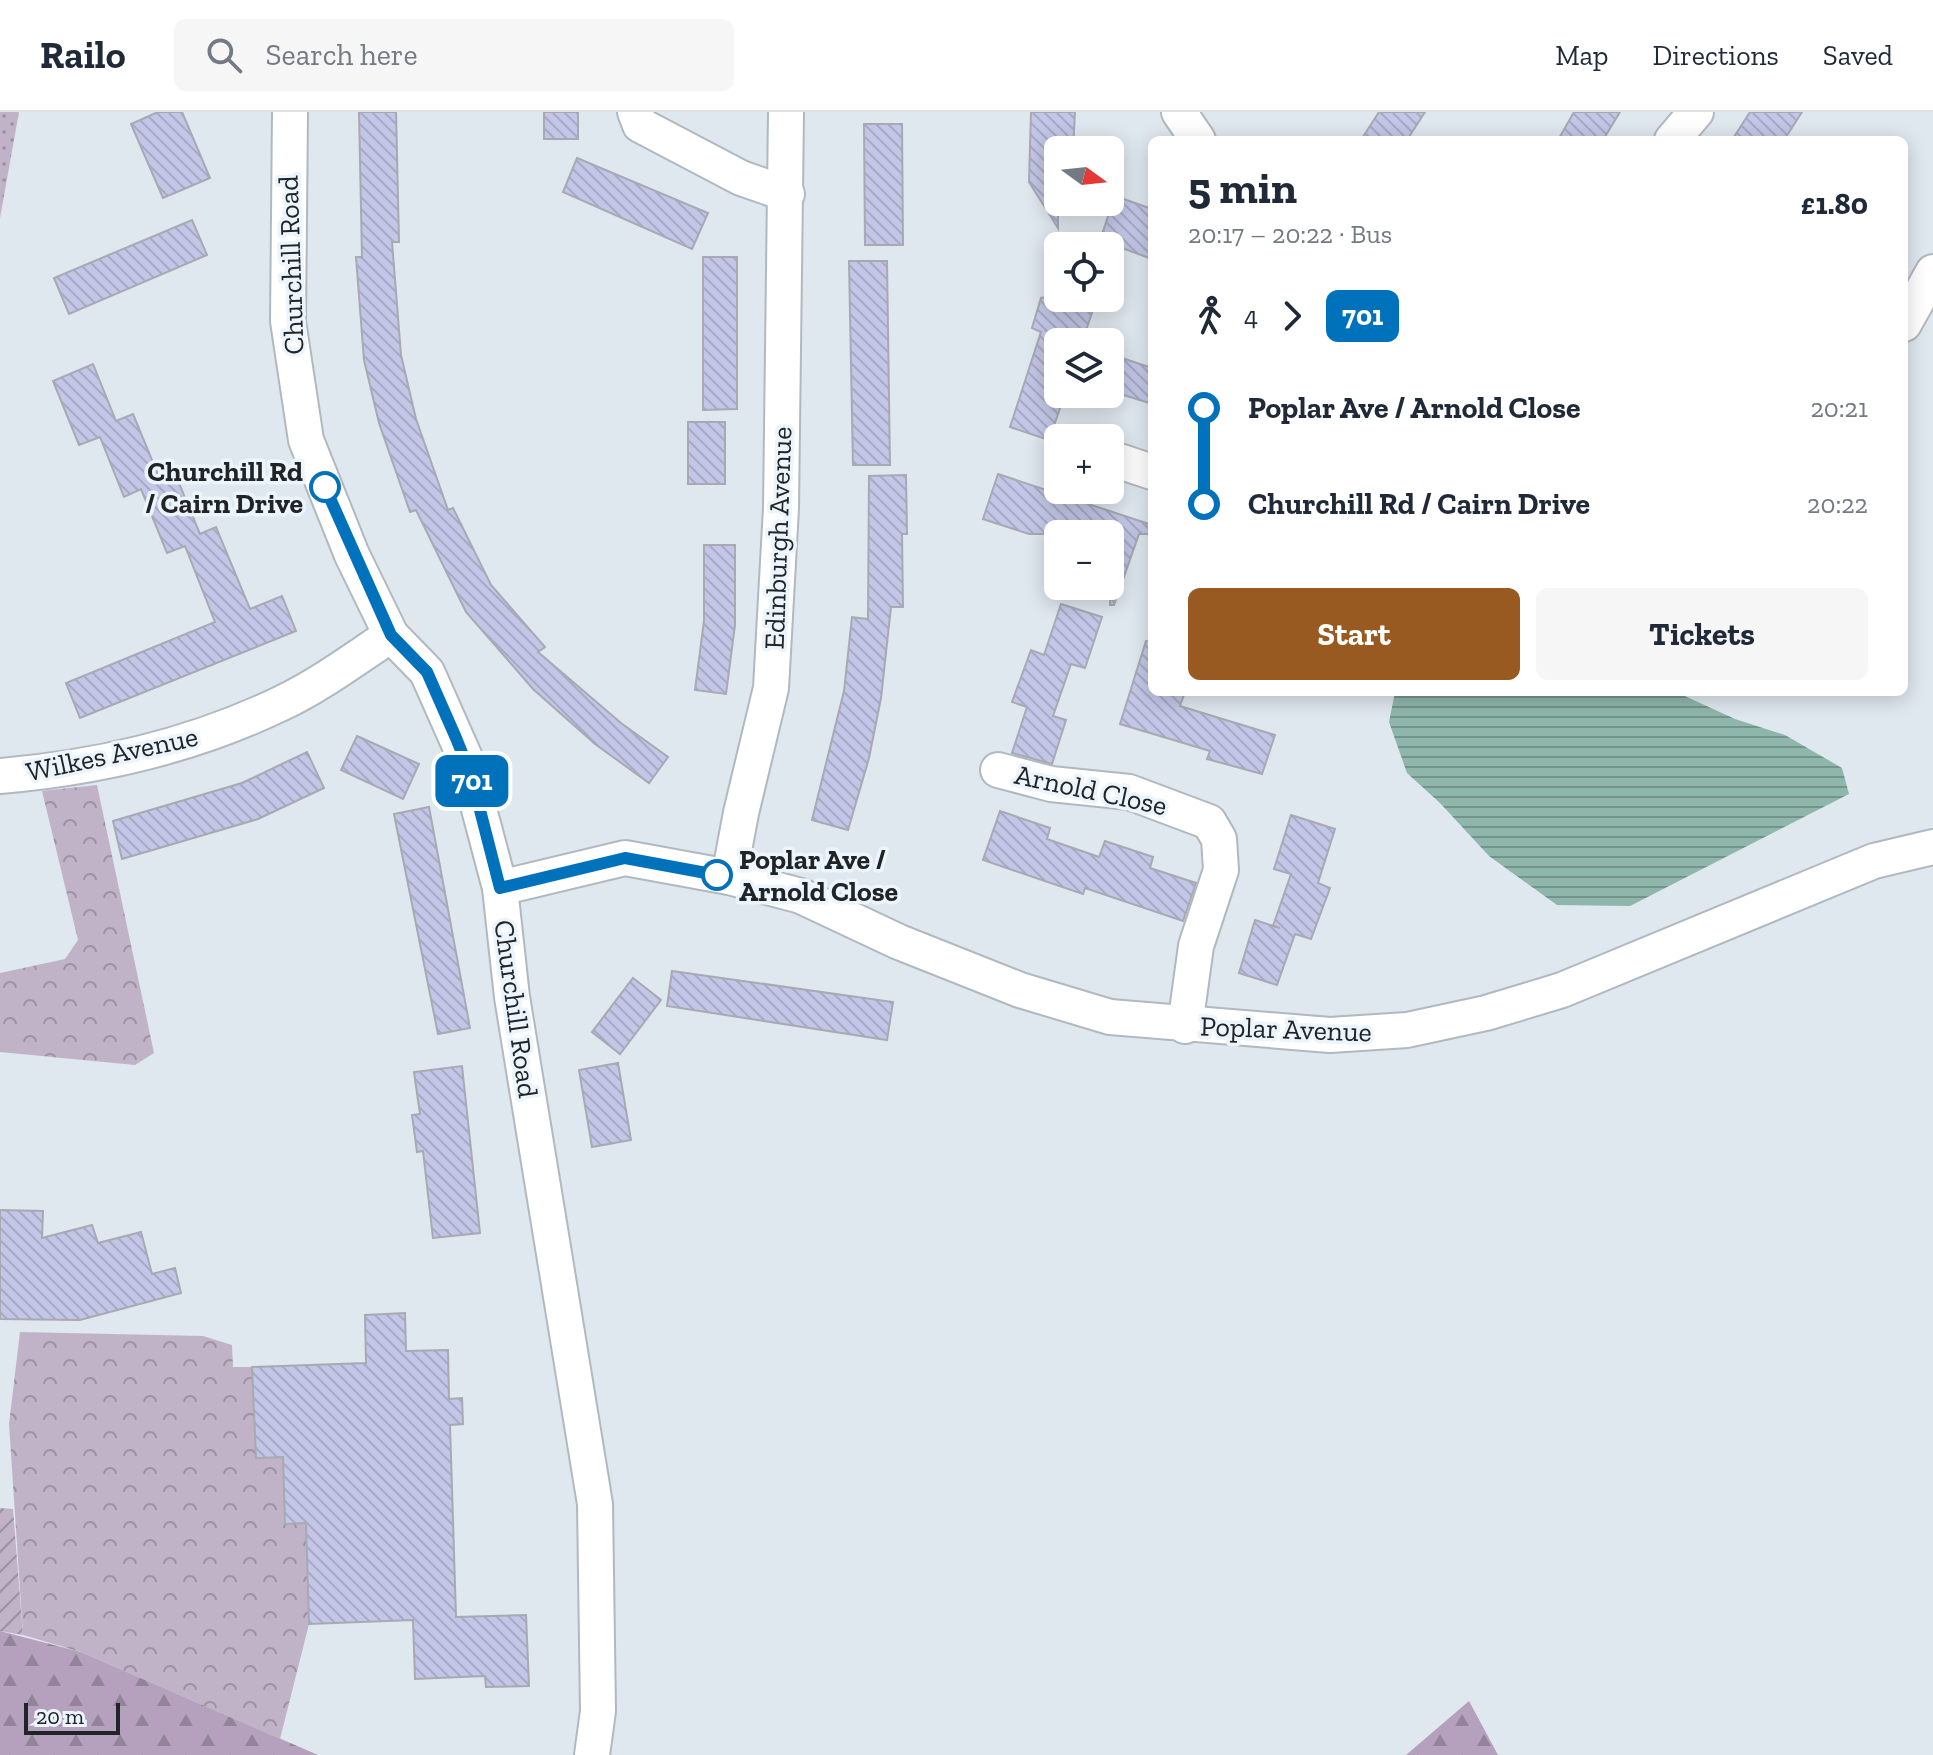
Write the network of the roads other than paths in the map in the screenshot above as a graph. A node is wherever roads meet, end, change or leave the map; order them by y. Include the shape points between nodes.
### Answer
1 (290, 112) edge
2 (635, 112) edge
3 (786, 112) edge
4 (1179, 112) edge
5 (1696, 112) edge
6 (1195, 136) edge
7 (1675, 136) edge
8 (787, 194) junction
9 (1933, 272) edge
10 (1908, 317) edge
11 (1124, 463) edge
12 (1148, 471) edge
13 (391, 635) junction
14 (998, 770) dead end
15 (0, 776) edge
16 (1933, 847) edge
17 (729, 877) junction
18 (500, 888) junction
19 (1185, 1026) junction
20 (592, 1755) edge

1 - 13 street, Churchill Road via 288,321 306,440
2 - 8 street via 640,125 741,178
3 - 8 street, Edinburgh Avenue
4 - 6 street
5 - 7 street
8 - 17 street, Edinburgh Avenue via 781,508 771,688
9 - 10 street
11 - 12 street
13 - 15 street, Wilkes Avenue via 284,702 189,741 52,772
13 - 18 street, Churchill Road via 427,672 466,760
14 - 19 street, Arnold Close via 1051,784 1129,792 1209,822 1219,839 1221,870 1196,946
16 - 19 street, Poplar Avenue via 1874,861 1562,990 1486,1013 1407,1030 1330,1035
17 - 18 street, Poplar Avenue via 625,858
17 - 19 street, Poplar Avenue via 801,896 1020,990 1110,1017
18 - 20 street, Churchill Road via 509,983 595,1504 598,1711

